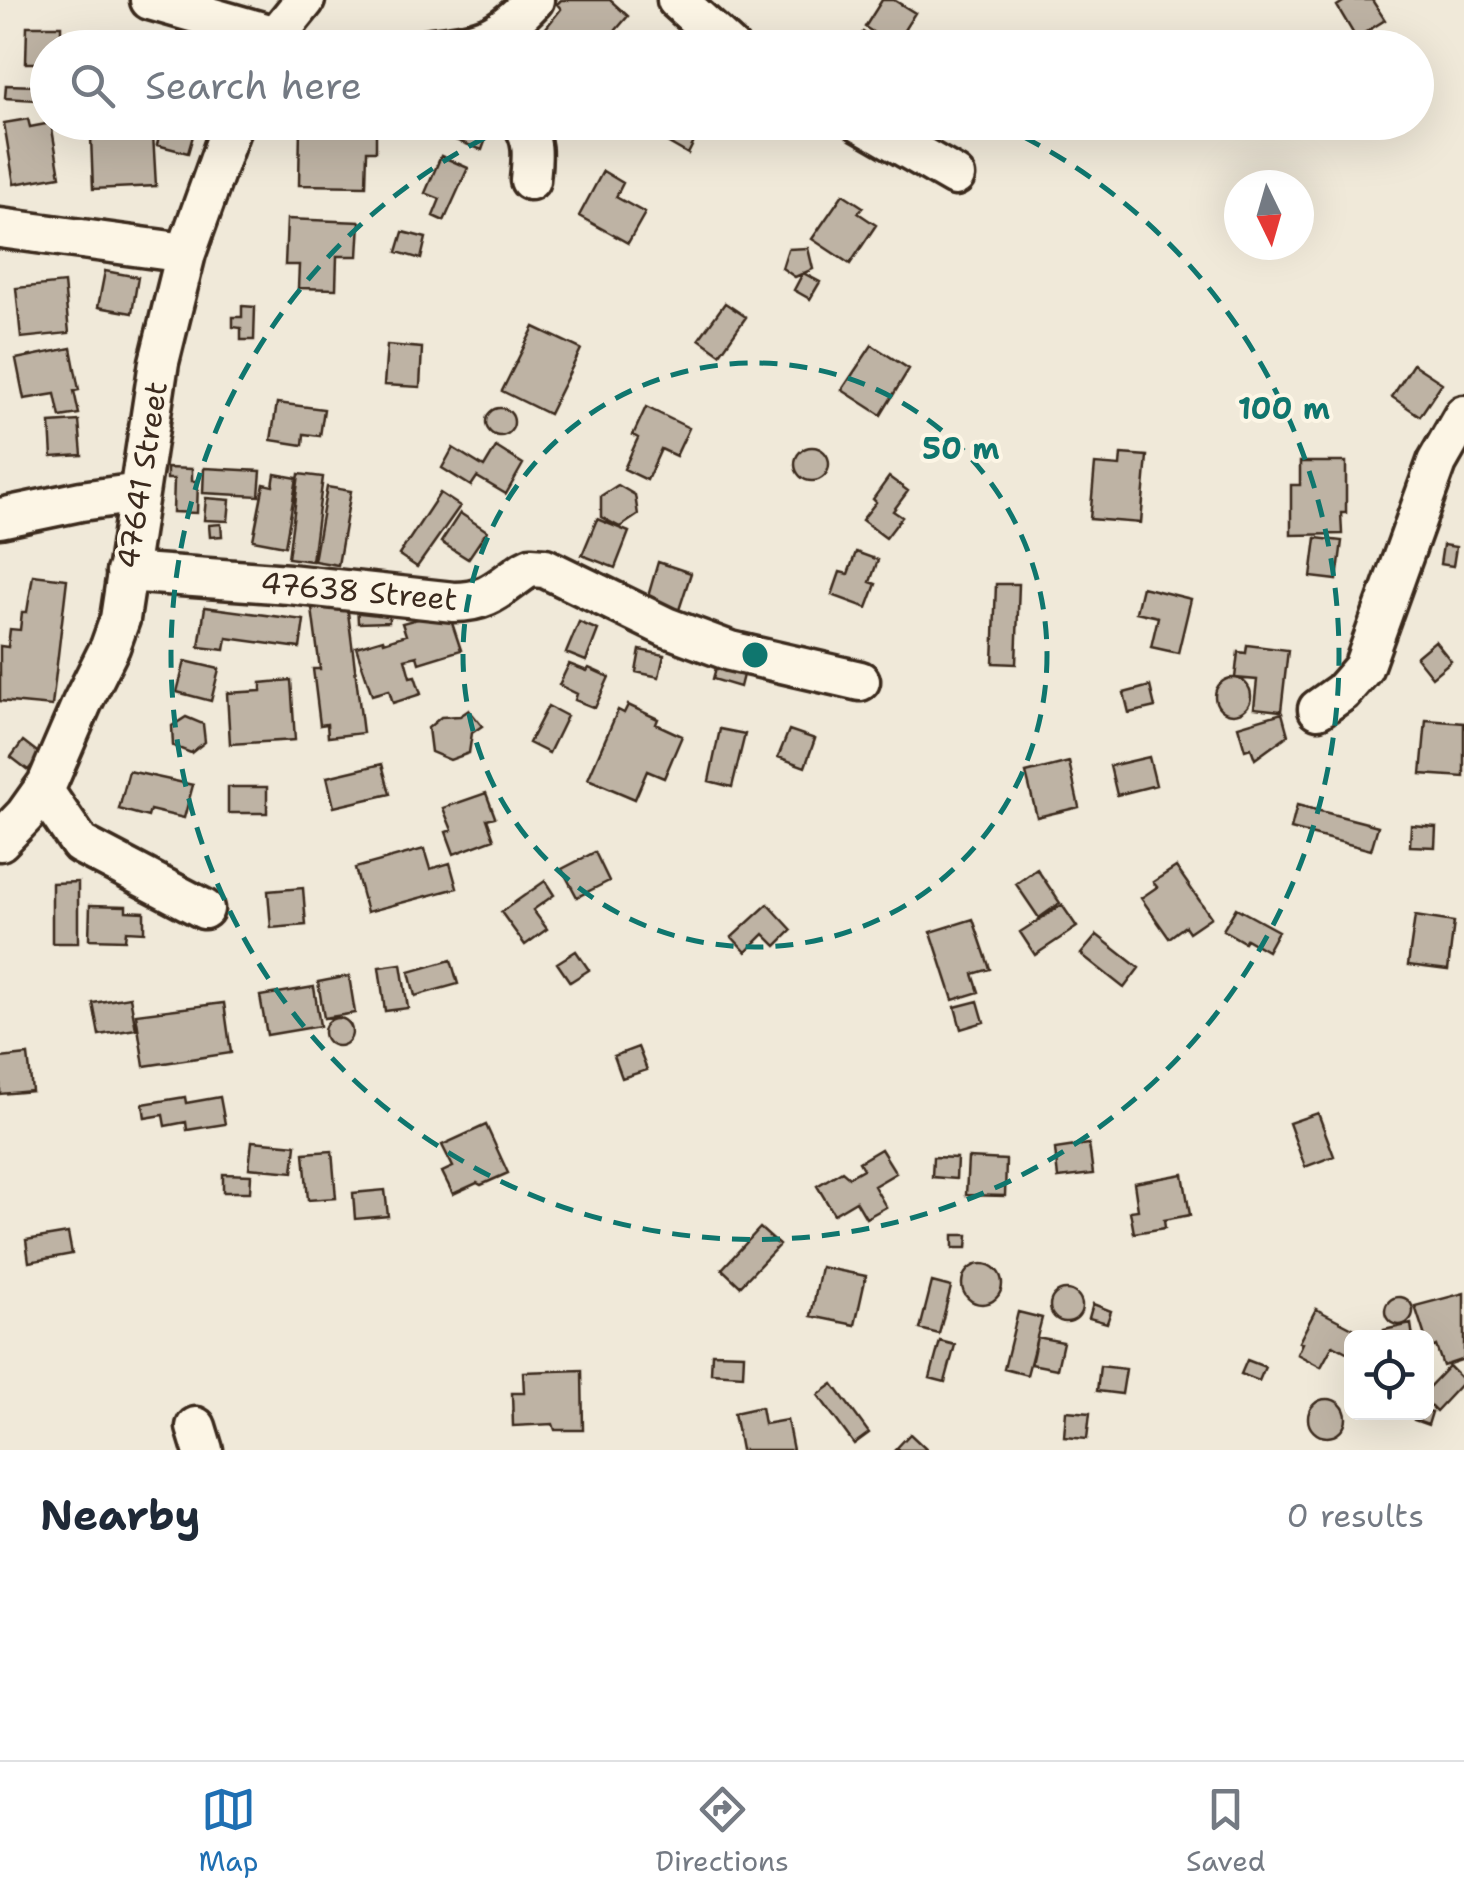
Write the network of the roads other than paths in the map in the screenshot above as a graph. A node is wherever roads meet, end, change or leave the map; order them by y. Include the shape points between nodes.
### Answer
1 (150, 0) edge
2 (305, 0) edge
3 (534, 0) edge
4 (677, 0) edge
5 (238, 30) edge
6 (282, 30) edge
7 (503, 30) edge
8 (710, 30) edge
9 (227, 140) edge
10 (531, 140) edge
11 (893, 140) edge
12 (956, 176) dead end
13 (530, 180) dead end
14 (0, 228) edge
15 (186, 253) junction
16 (1464, 414) edge
17 (139, 494) junction
18 (0, 518) edge
19 (126, 572) junction
20 (860, 681) dead end
21 (1318, 709) dead end
22 (23, 816) edge
23 (204, 909) dead end

1 - 5 street
2 - 6 street
3 - 7 street
4 - 8 street
9 - 15 street, 47641 Street
10 - 13 street
11 - 12 street
14 - 15 street
15 - 17 street, 47641 Street via 159,362
16 - 21 street via 1436,462 1363,668
17 - 18 street
17 - 19 street, 47641 Street
19 - 20 street, 47638 Street via 472,602 531,567 545,568 730,651
19 - 22 street, 47641 Street via 110,647
22 - 23 street

